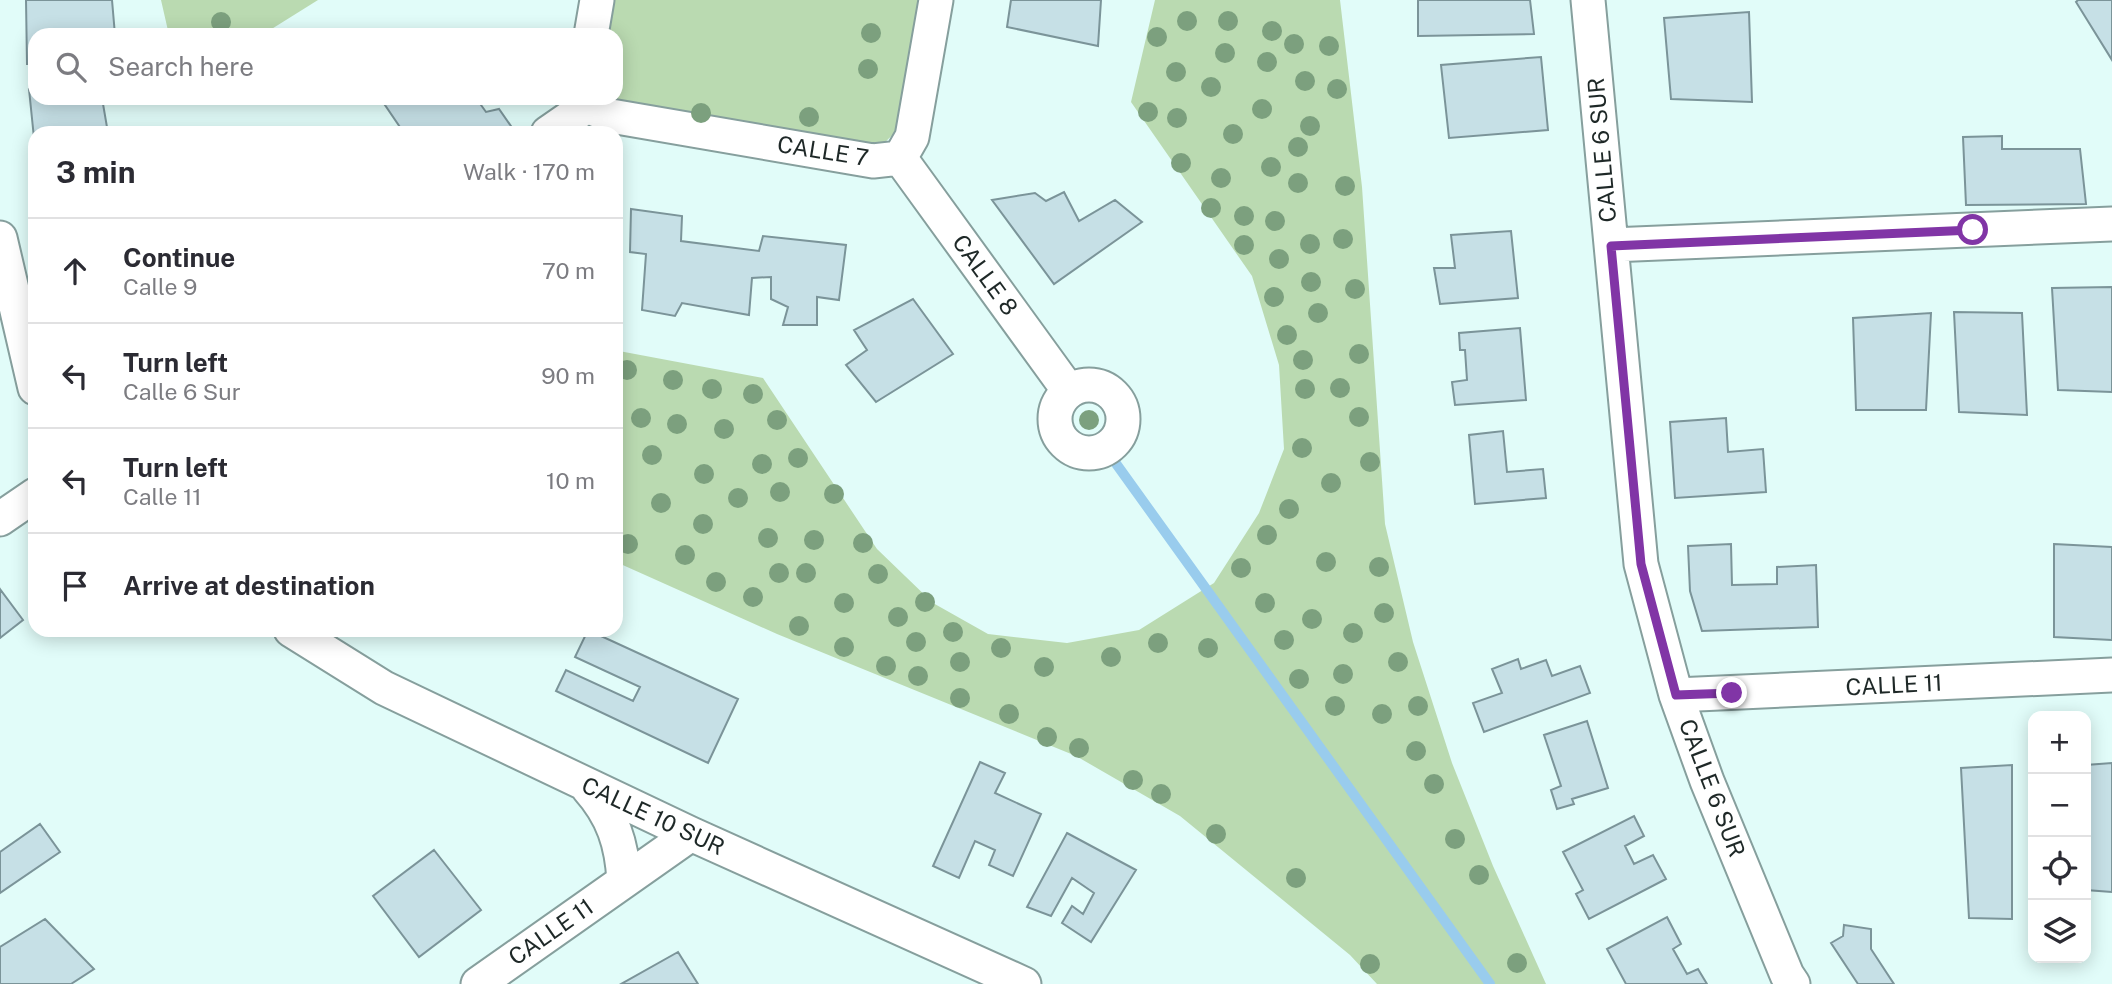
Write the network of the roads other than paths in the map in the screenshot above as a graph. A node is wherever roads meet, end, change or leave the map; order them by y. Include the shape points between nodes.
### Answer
1 (597, 0) edge
2 (936, 0) edge
3 (1588, 0) edge
4 (592, 28) edge
5 (582, 105) edge
6 (591, 105) edge
7 (557, 126) edge
8 (900, 158) junction
9 (2112, 224) edge
10 (0, 238) edge
11 (1611, 246) junction
12 (28, 358) edge
13 (1069, 391) dead end
14 (28, 500) edge
15 (0, 519) edge
16 (302, 637) edge
17 (2112, 675) edge
18 (1676, 695) junction
19 (584, 785) junction
20 (691, 834) junction
21 (624, 881) junction
22 (478, 984) edge
23 (1024, 984) edge
24 (1793, 984) edge

1 - 4 street
2 - 8 street, CALLE 7 via 912,137
3 - 11 street, CALLE 6 SUR
5 - 7 street, CALLE 7
6 - 8 street, CALLE 7 via 611,116 873,160
8 - 13 street, CALLE 8
9 - 11 street
10 - 12 street
11 - 18 street, CALLE 6 SUR via 1641,564
14 - 15 street
16 - 19 street, CALLE 10 SUR via 384,688
17 - 18 street, CALLE 11
18 - 24 street, CALLE 6 SUR via 1712,794
19 - 20 street, CALLE 10 SUR
19 - 21 street via 615,829
20 - 21 street, CALLE 11
20 - 23 street, CALLE 10 SUR
21 - 22 street, CALLE 11

